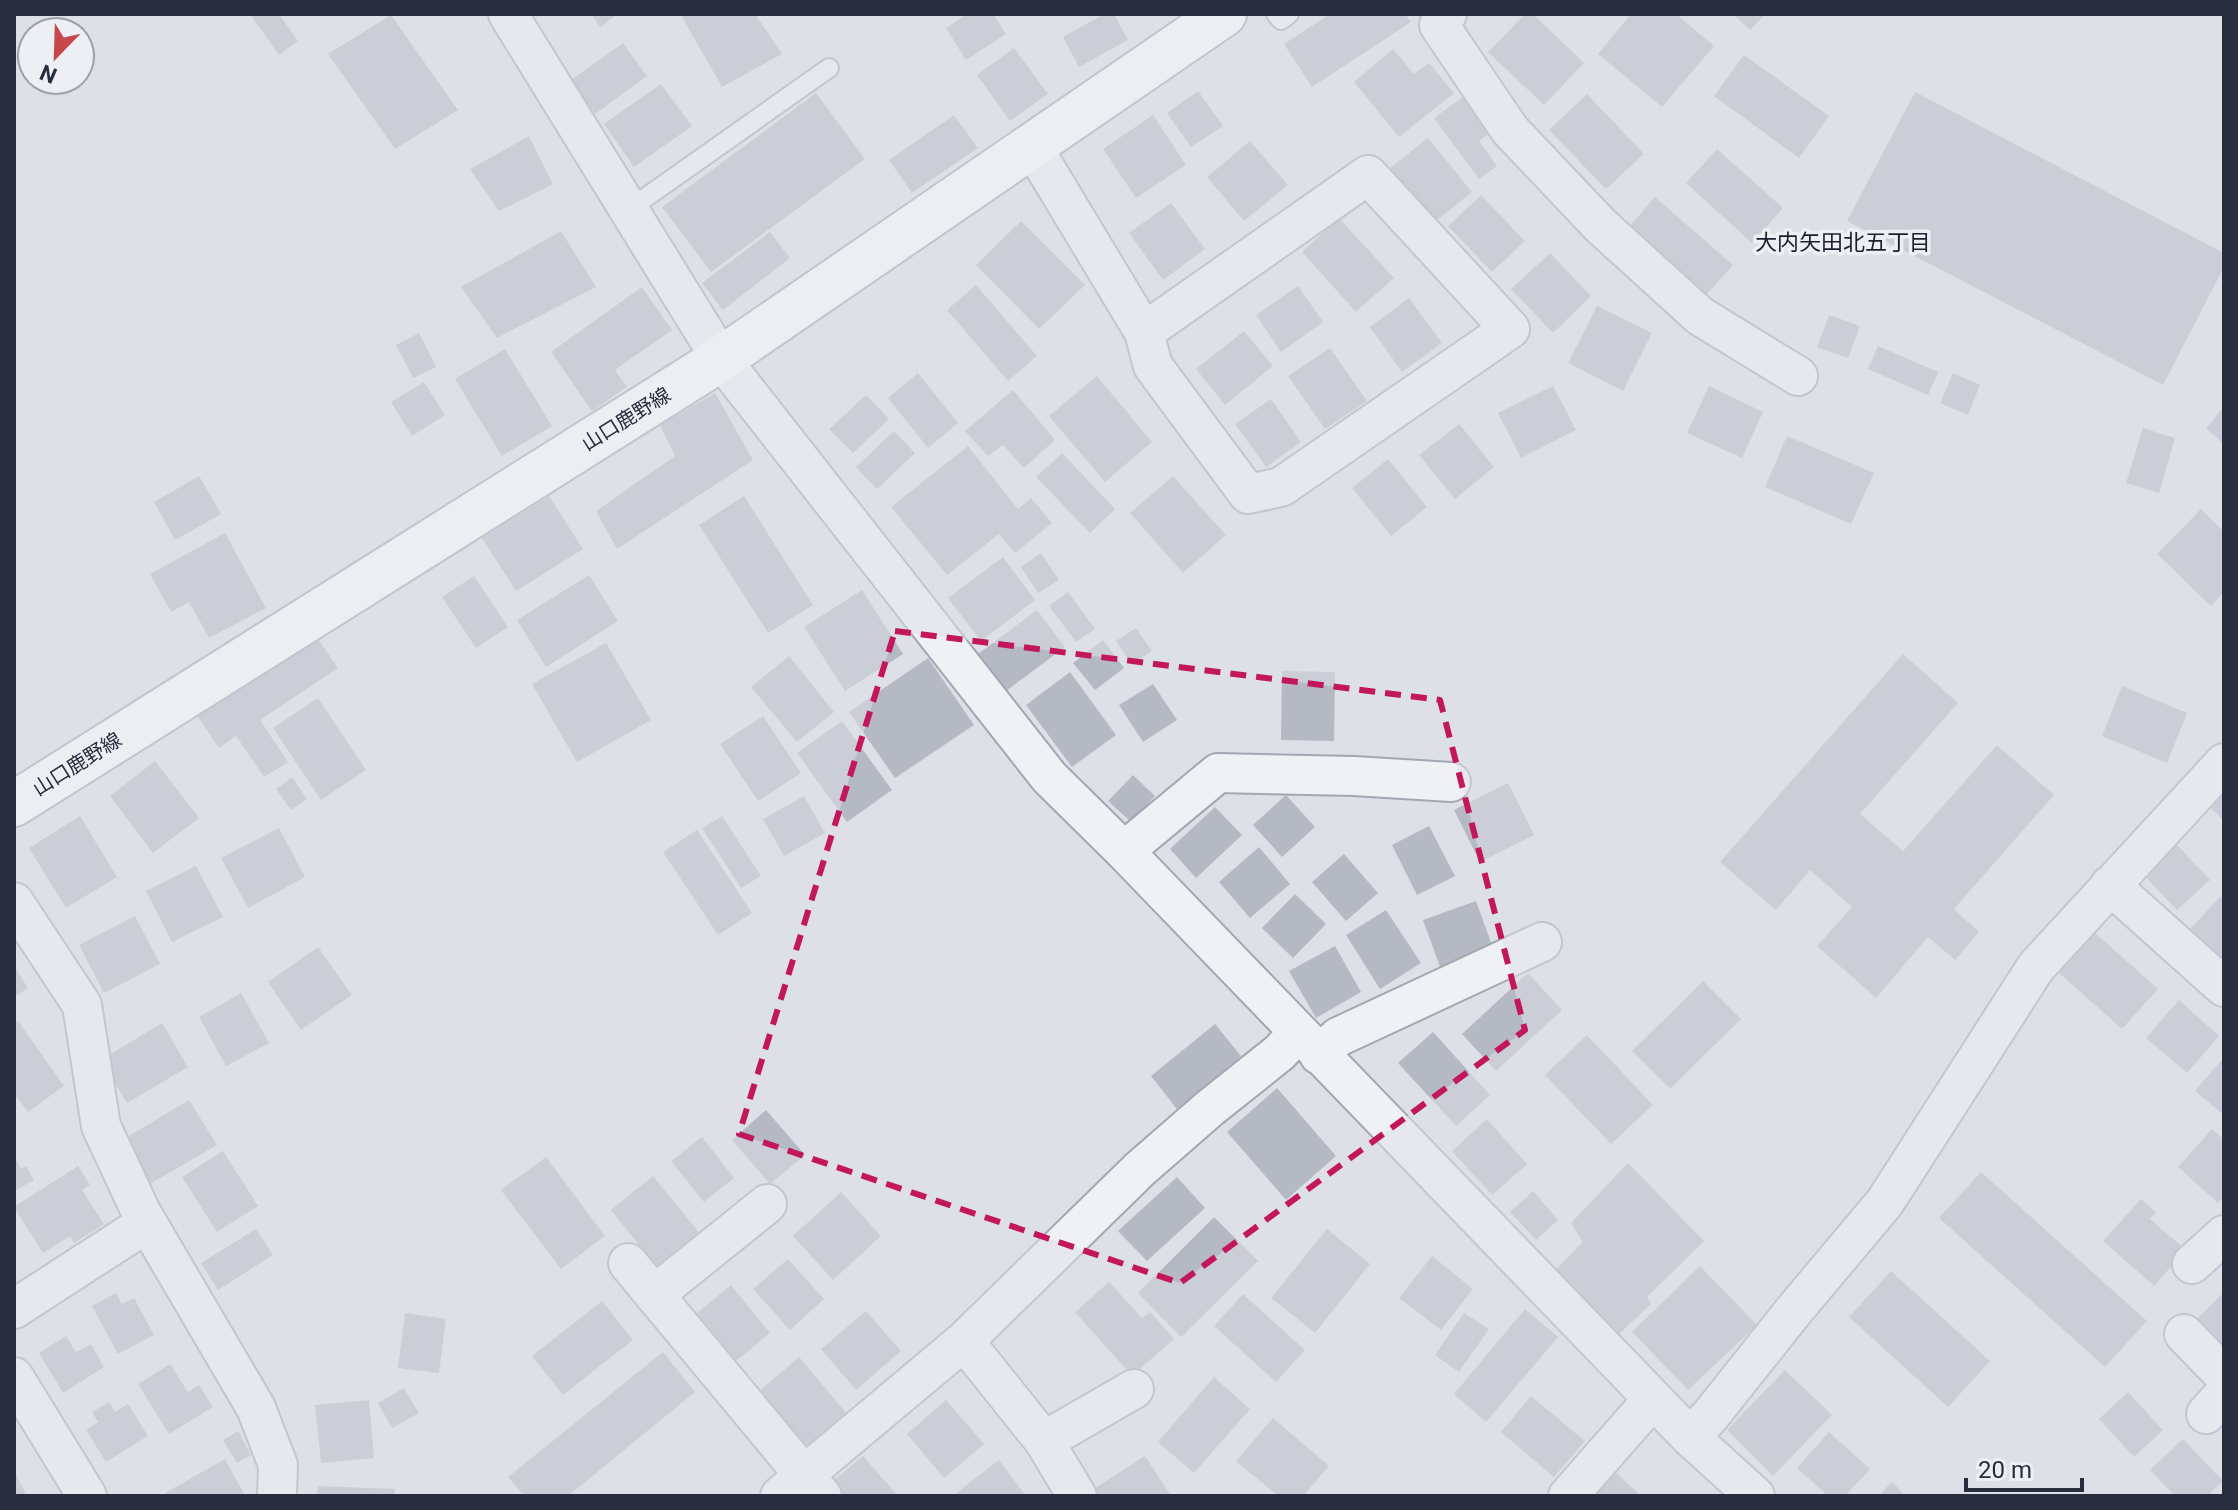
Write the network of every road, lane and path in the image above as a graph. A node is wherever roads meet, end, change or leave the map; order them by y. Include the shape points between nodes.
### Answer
1 (508, 14) edge
2 (1224, 14) edge
3 (1276, 14) edge
4 (1289, 14) edge
5 (1447, 14) edge
6 (829, 68) dead end
7 (1032, 146) junction
8 (628, 210) junction
9 (1144, 332) junction
10 (721, 359) junction
11 (1798, 376) dead end
12 (2224, 763) edge
13 (1451, 782) dead end
14 (14, 804) edge
15 (1124, 851) junction
16 (2110, 885) junction
17 (14, 902) edge
18 (1542, 942) dead end
19 (2224, 987) edge
20 (1309, 1044) junction
21 (767, 1204) dead end
22 (147, 1223) junction
23 (2224, 1235) edge
24 (628, 1263) dead end
25 (2192, 1264) dead end
26 (654, 1295) junction
27 (14, 1309) edge
28 (2184, 1334) dead end
29 (964, 1341) junction
30 (2224, 1375) edge
31 (14, 1377) edge
32 (1134, 1389) dead end
33 (1653, 1399) junction
34 (1690, 1437) junction
35 (1044, 1441) junction
36 (802, 1489) edge
37 (87, 1496) edge
38 (277, 1496) edge
39 (1077, 1496) edge
40 (1568, 1496) edge
41 (1755, 1496) edge

1 - 8 street
2 - 7 main road, 山口鹿野線
3 - 4 lane via 1281,20
5 - 11 street via 1439,25 1510,130 1600,225 1700,316
6 - 8 lane
7 - 9 street
7 - 10 main road, 山口鹿野線
8 - 10 street
9 - 9 street via 1153,366 1248,494 1281,487 1510,329 1368,175
10 - 14 main road, 山口鹿野線
10 - 15 street via 1049,777
12 - 16 street
13 - 15 street via 1218,773
15 - 20 street
16 - 19 street
16 - 34 street via 2036,967 1885,1202
17 - 22 street via 82,1005 101,1126
18 - 20 street via 1338,1037
20 - 29 street via 1279,1053 1210,1108
20 - 33 street
21 - 26 street
22 - 27 street
22 - 38 street via 256,1408 278,1465
23 - 25 street
24 - 26 street
26 - 36 street
28 - 30 street
29 - 35 street
29 - 36 street
31 - 37 street
32 - 35 street
33 - 34 street
33 - 40 street
34 - 41 street
35 - 39 street

